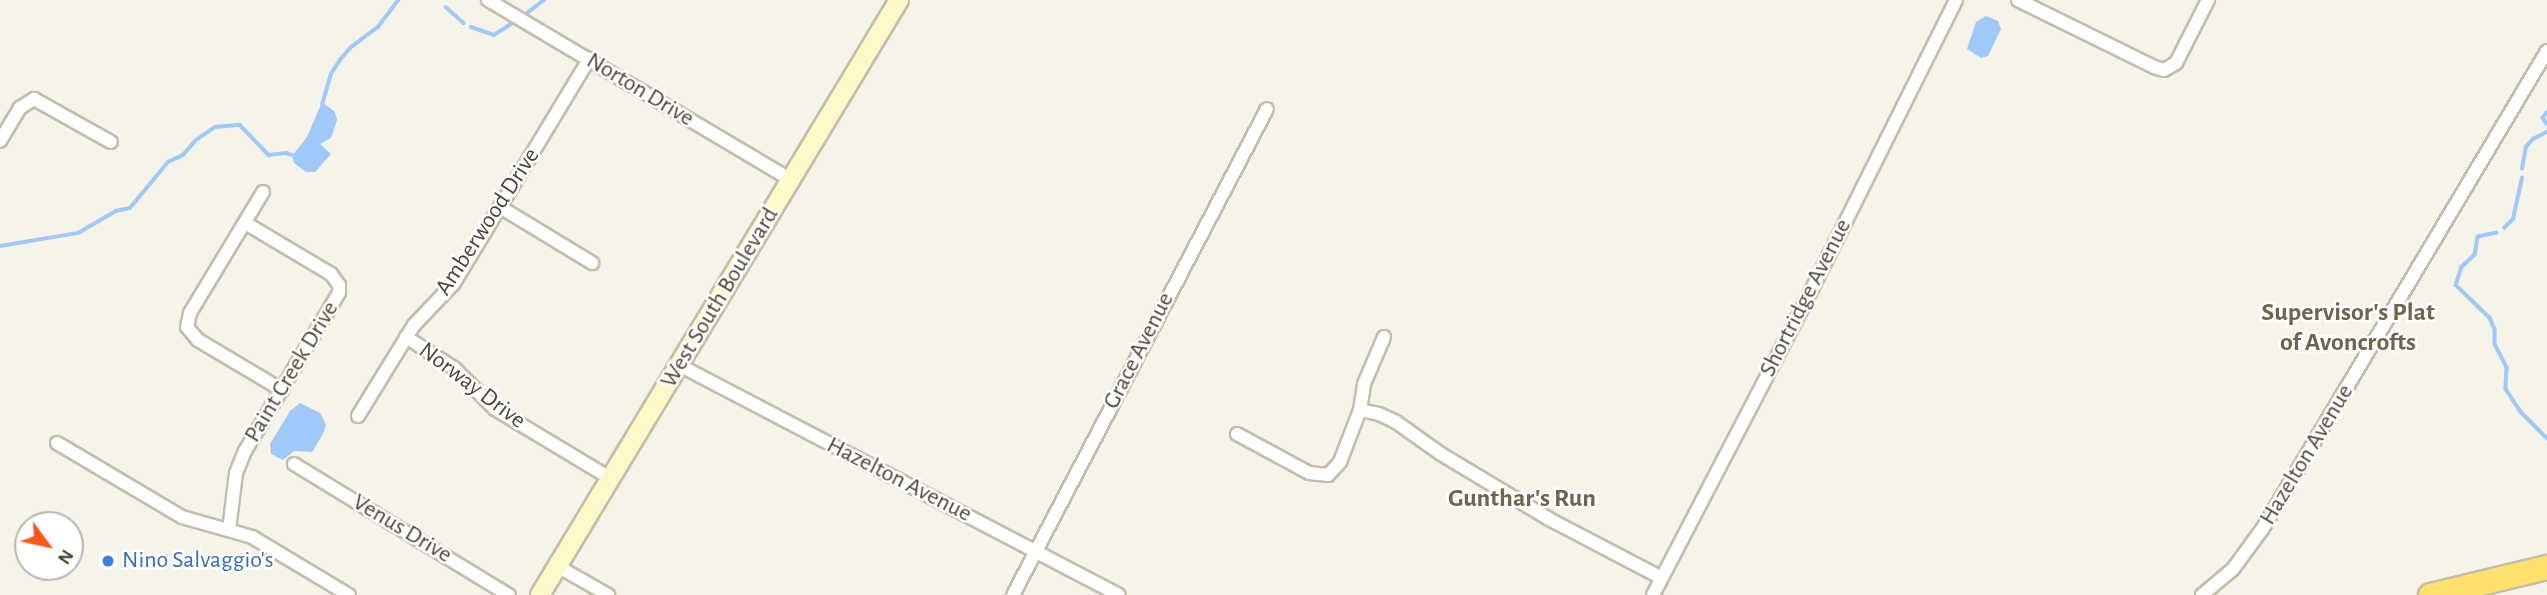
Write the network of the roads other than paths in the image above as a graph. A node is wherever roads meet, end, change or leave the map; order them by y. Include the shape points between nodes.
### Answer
1 (488, 0) edge
2 (899, 0) edge
3 (1956, 0) edge
4 (2018, 0) edge
5 (2208, 0) edge
6 (2547, 51) edge
7 (589, 60) junction
8 (1267, 109) dead end
9 (0, 141) edge
10 (111, 142) dead end
11 (791, 180) junction
12 (263, 192) dead end
13 (500, 207) junction
14 (245, 223) junction
15 (592, 263) dead end
16 (406, 337) junction
17 (1384, 337) dead end
18 (679, 365) junction
19 (282, 390) junction
20 (1360, 410) junction
21 (358, 416) dead end
22 (1237, 434) dead end
23 (57, 443) dead end
24 (294, 464) dead end
25 (610, 478) junction
26 (229, 530) junction
27 (1035, 551) junction
28 (557, 566) junction
29 (2547, 567) edge
30 (1662, 579) junction
31 (349, 595) edge
32 (509, 595) edge
33 (540, 595) edge
34 (608, 595) edge
35 (1013, 595) edge
36 (1119, 595) edge
37 (1653, 595) edge
38 (2202, 595) edge
39 (2430, 595) edge

1 - 7 street, Norton Drive
2 - 11 street, West South Boulevard
3 - 30 street, Shortridge Avenue
4 - 5 street via 2164,70 2176,63
6 - 38 street, Hazelton Avenue via 2263,528 2232,569
7 - 11 street, Norton Drive
7 - 13 street, Amberwood Drive
8 - 27 street, Grace Avenue
9 - 10 street via 20,108 34,99
11 - 18 street, West South Boulevard
12 - 14 street
13 - 15 street
13 - 16 street, Amberwood Drive via 451,288
14 - 19 street via 190,313 187,327 198,340
14 - 19 street, Paint Creek Drive via 331,274 340,285 337,299
16 - 21 street, Amberwood Drive
16 - 25 street, Norway Drive via 454,368 495,409
17 - 20 street via 1364,384
18 - 25 street, West South Boulevard
18 - 27 street, Hazelton Avenue
19 - 26 street, Paint Creek Drive via 239,463
20 - 22 street via 1340,462 1328,475 1309,473
20 - 30 street via 1396,422 1536,512
23 - 26 street via 182,517
24 - 32 street, Venus Drive
25 - 28 street, West South Boulevard
26 - 31 street via 267,545
27 - 35 street, Grace Avenue
27 - 36 street, Hazelton Avenue
28 - 33 street, West South Boulevard
28 - 34 street
29 - 39 highway
30 - 37 street, Shortridge Avenue

